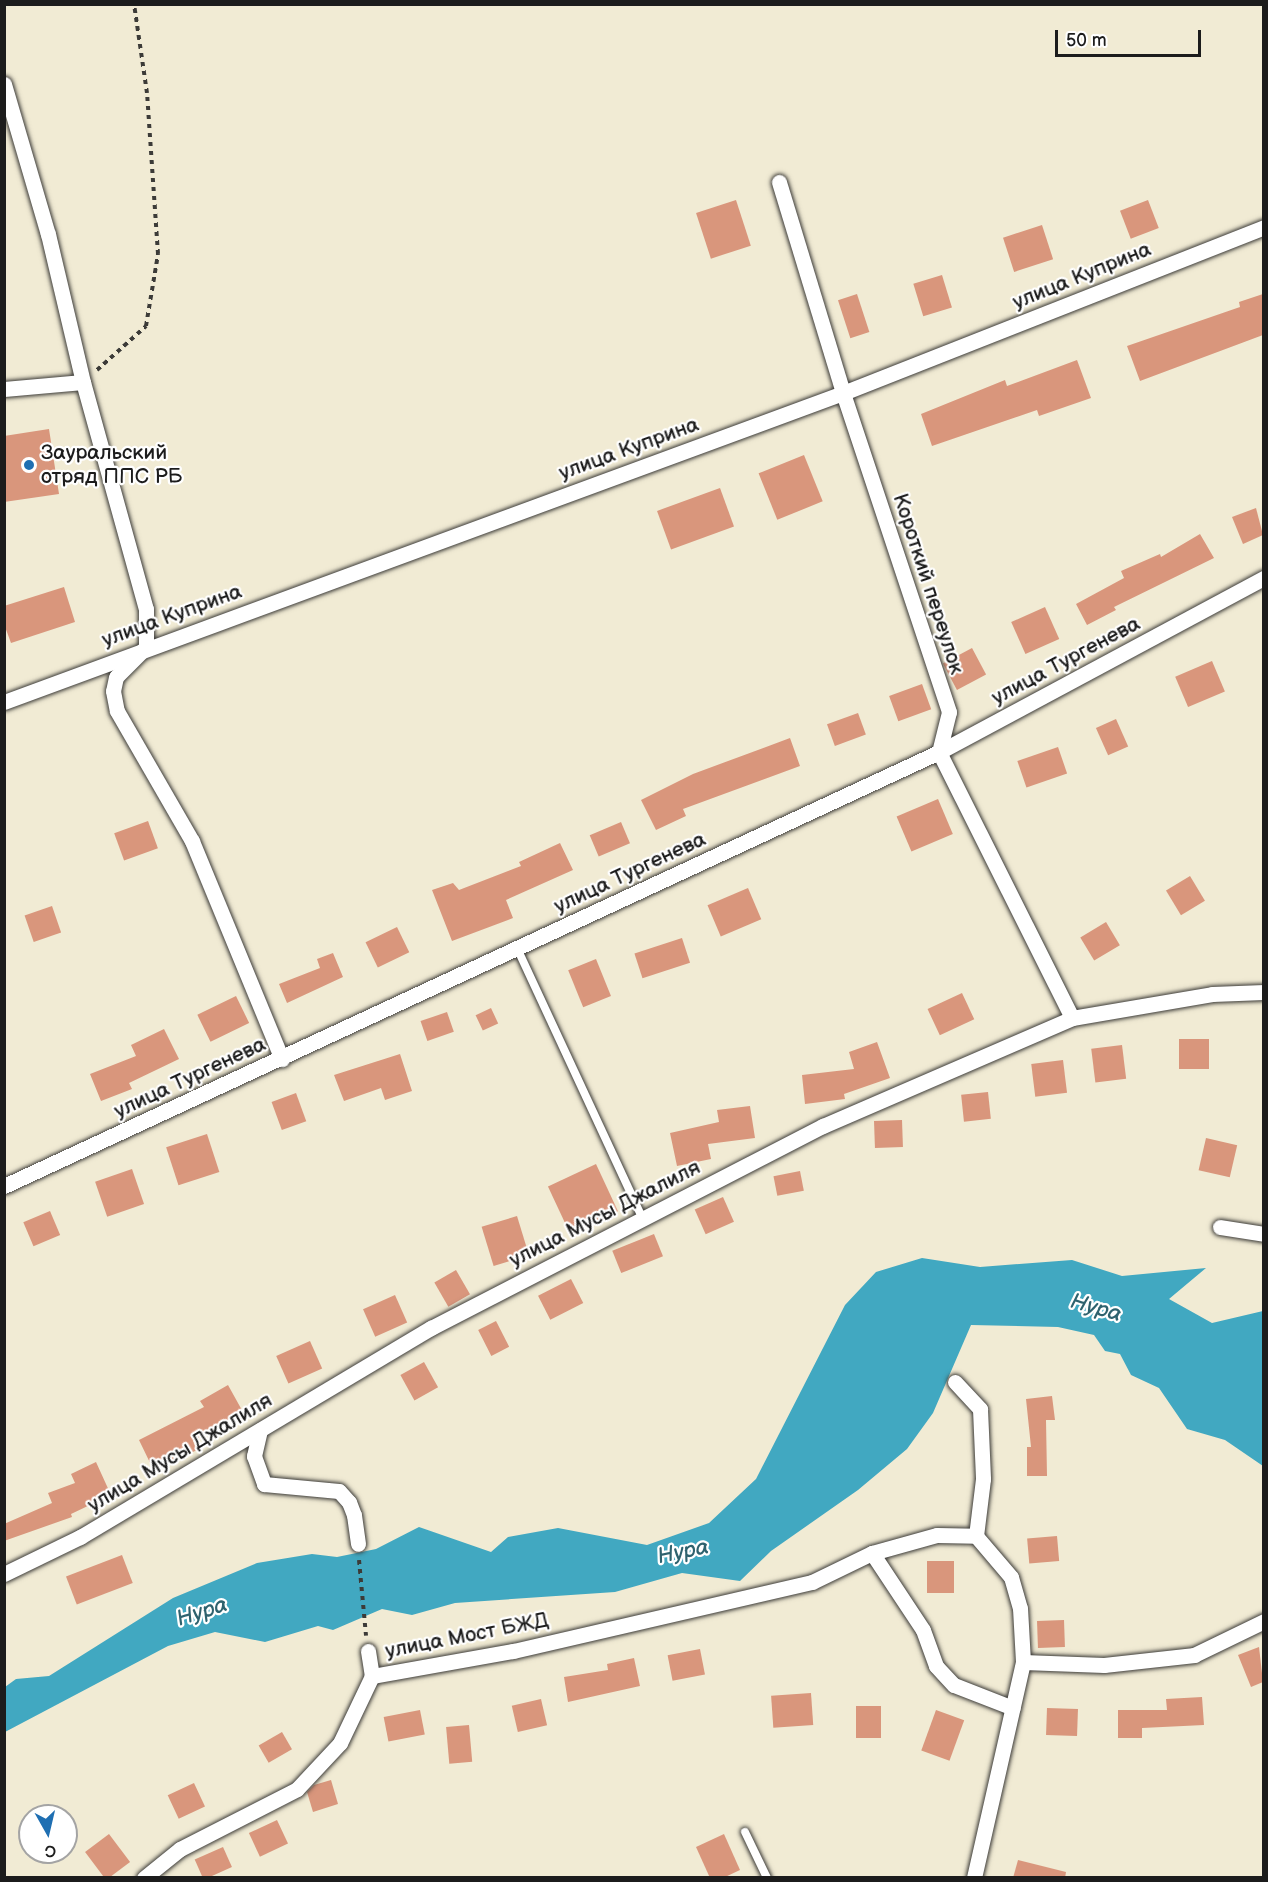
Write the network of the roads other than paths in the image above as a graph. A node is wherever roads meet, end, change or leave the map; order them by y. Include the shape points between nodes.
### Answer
1 (4, 84) edge
2 (779, 182) dead end
3 (1263, 227) edge
4 (83, 382) junction
5 (4, 389) edge
6 (843, 393) junction
7 (1263, 578) edge
8 (146, 647) junction
9 (4, 702) edge
10 (939, 752) junction
11 (517, 948) junction
12 (1263, 993) edge
13 (1072, 1018) junction
14 (282, 1059) junction
15 (4, 1186) edge
16 (642, 1217) junction
17 (1220, 1227) dead end
18 (1263, 1234) edge
19 (955, 1382) dead end
20 (260, 1430) junction
21 (976, 1536) junction
22 (358, 1544) road end
23 (872, 1553) junction
24 (4, 1574) edge
25 (1263, 1621) edge
26 (368, 1652) road end
27 (1023, 1662) junction
28 (372, 1676) junction
29 (1013, 1708) junction
30 (745, 1832) dead end
31 (144, 1878) edge
32 (767, 1878) edge
33 (974, 1878) edge

1 - 4 street via 48,234
2 - 6 street, Короткий переулок
3 - 6 street, улица Куприна
4 - 5 street
4 - 8 street via 146,609
6 - 8 street, улица Куприна
6 - 10 street, Короткий переулок via 949,712
7 - 10 street, улица Тургенева
8 - 9 street, улица Куприна
8 - 14 street via 116,677 113,692 117,711 192,841
10 - 11 street, улица Тургенева
10 - 13 street
11 - 14 street, улица Тургенева
11 - 16 lane
12 - 13 street, улица Мусы Джалиля via 1212,994
13 - 16 street, улица Мусы Джалиля via 824,1126
14 - 15 street, улица Тургенева
16 - 20 street, улица Мусы Джалиля via 432,1328
17 - 18 street
19 - 21 street via 980,1409 983,1479
20 - 22 street via 254,1456 264,1484 339,1491 352,1508
20 - 24 street, улица Мусы Джалиля via 80,1537
21 - 23 street, улица Мост БЖД via 938,1535
21 - 27 street via 1011,1576 1020,1608
23 - 28 street, улица Мост БЖД via 812,1582 513,1651
23 - 29 street via 923,1630 936,1666 954,1685
25 - 27 street via 1194,1655 1104,1665
26 - 28 street
27 - 29 street
28 - 31 street, улица Мост БЖД via 340,1743 297,1789 180,1849
29 - 33 street
30 - 32 lane

